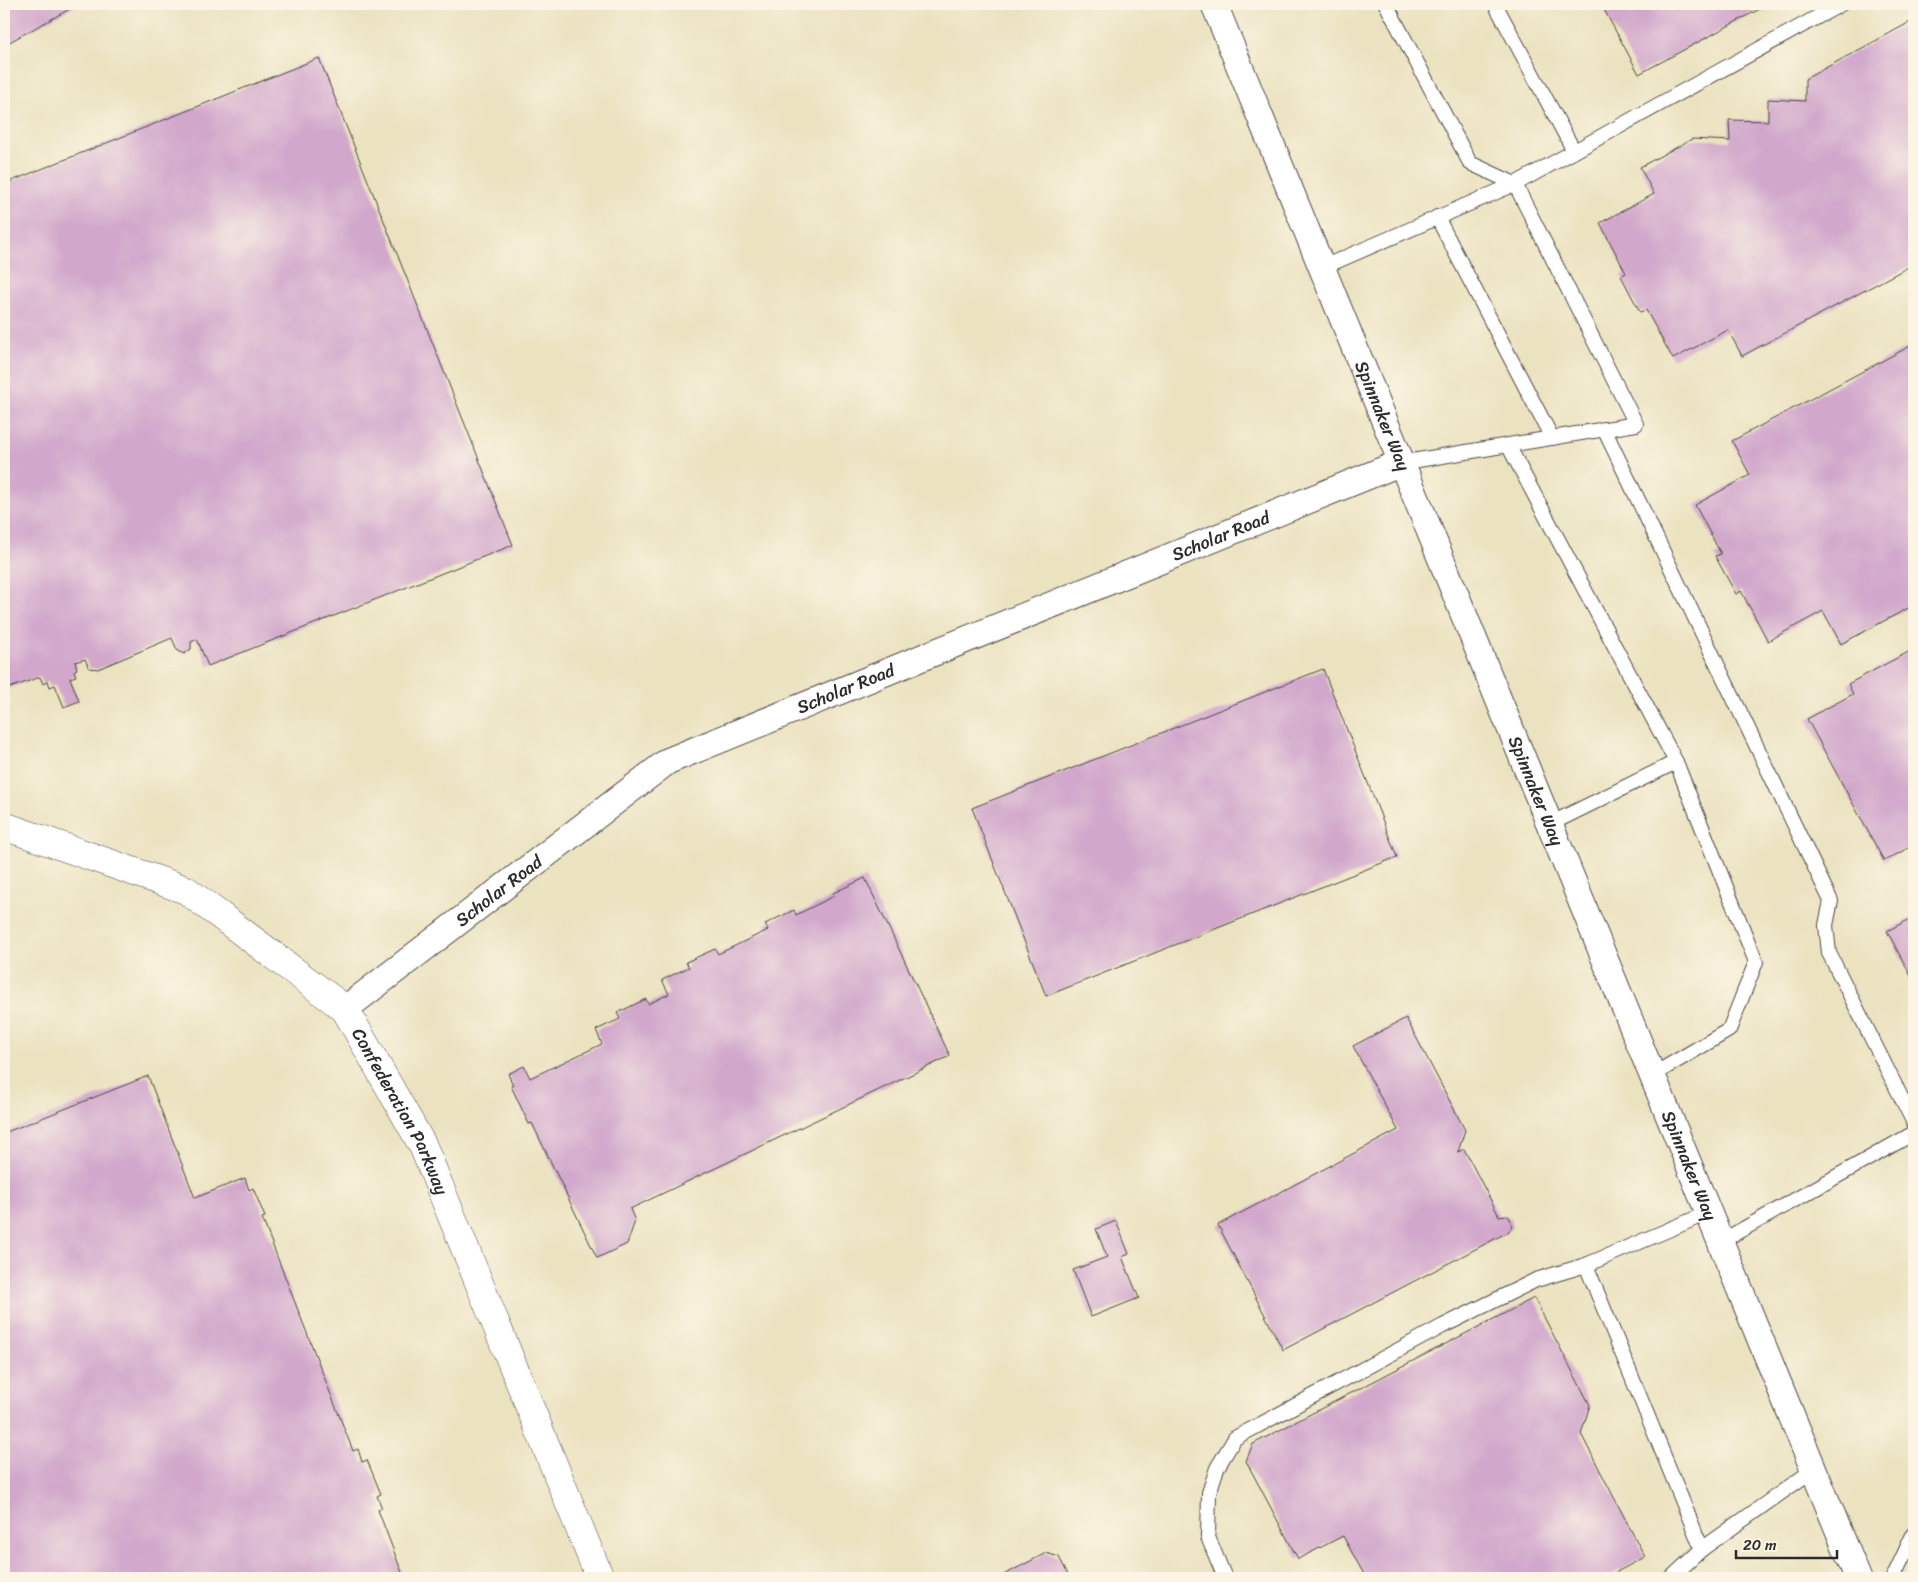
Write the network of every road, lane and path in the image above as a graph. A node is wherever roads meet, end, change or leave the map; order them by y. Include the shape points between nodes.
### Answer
1 (1214, 4) edge
2 (1386, 4) edge
3 (1495, 4) edge
4 (1841, 4) edge
5 (1574, 151) junction
6 (1515, 184) junction
7 (1437, 217) junction
8 (1321, 268) junction
9 (1604, 429) junction
10 (1552, 438) junction
11 (1508, 445) junction
12 (1400, 463) junction
13 (1676, 762) junction
14 (1548, 825) junction
15 (4, 826) edge
16 (344, 1009) junction
17 (1651, 1076) junction
18 (1914, 1123) edge
19 (1914, 1133) edge
20 (1708, 1213) junction
21 (1720, 1242) junction
22 (1586, 1264) junction
23 (1813, 1470) junction
24 (1914, 1533) edge
25 (1702, 1549) junction
26 (600, 1578) edge
27 (1225, 1578) edge
28 (1671, 1578) edge
29 (1858, 1578) edge
30 (1893, 1578) edge

1 - 8 street, Spinnaker Way
2 - 6 lane via 1470,163
3 - 5 lane
4 - 5 lane
5 - 6 lane
6 - 7 lane
6 - 9 lane via 1636,424
7 - 8 lane
7 - 10 lane
8 - 12 street, Spinnaker Way
9 - 10 lane
9 - 18 lane via 1831,901 1826,925 1828,953
10 - 11 lane
11 - 12 lane
11 - 13 lane
12 - 14 street, Spinnaker Way
12 - 16 street, Scholar Road via 668,761
13 - 14 lane
13 - 17 lane via 1756,962 1729,1030
14 - 17 street, Spinnaker Way
15 - 16 street, Confederation Parkway via 186,890
16 - 26 street, Confederation Parkway via 423,1146
17 - 20 street, Spinnaker Way
19 - 21 lane
20 - 21 street, Spinnaker Way
20 - 22 lane
21 - 23 street, Spinnaker Way
22 - 25 lane
22 - 27 lane via 1536,1280 1443,1326 1235,1438 1217,1468 1209,1493 1208,1537
23 - 25 lane
23 - 29 street, Spinnaker Way
24 - 30 lane
25 - 28 lane

